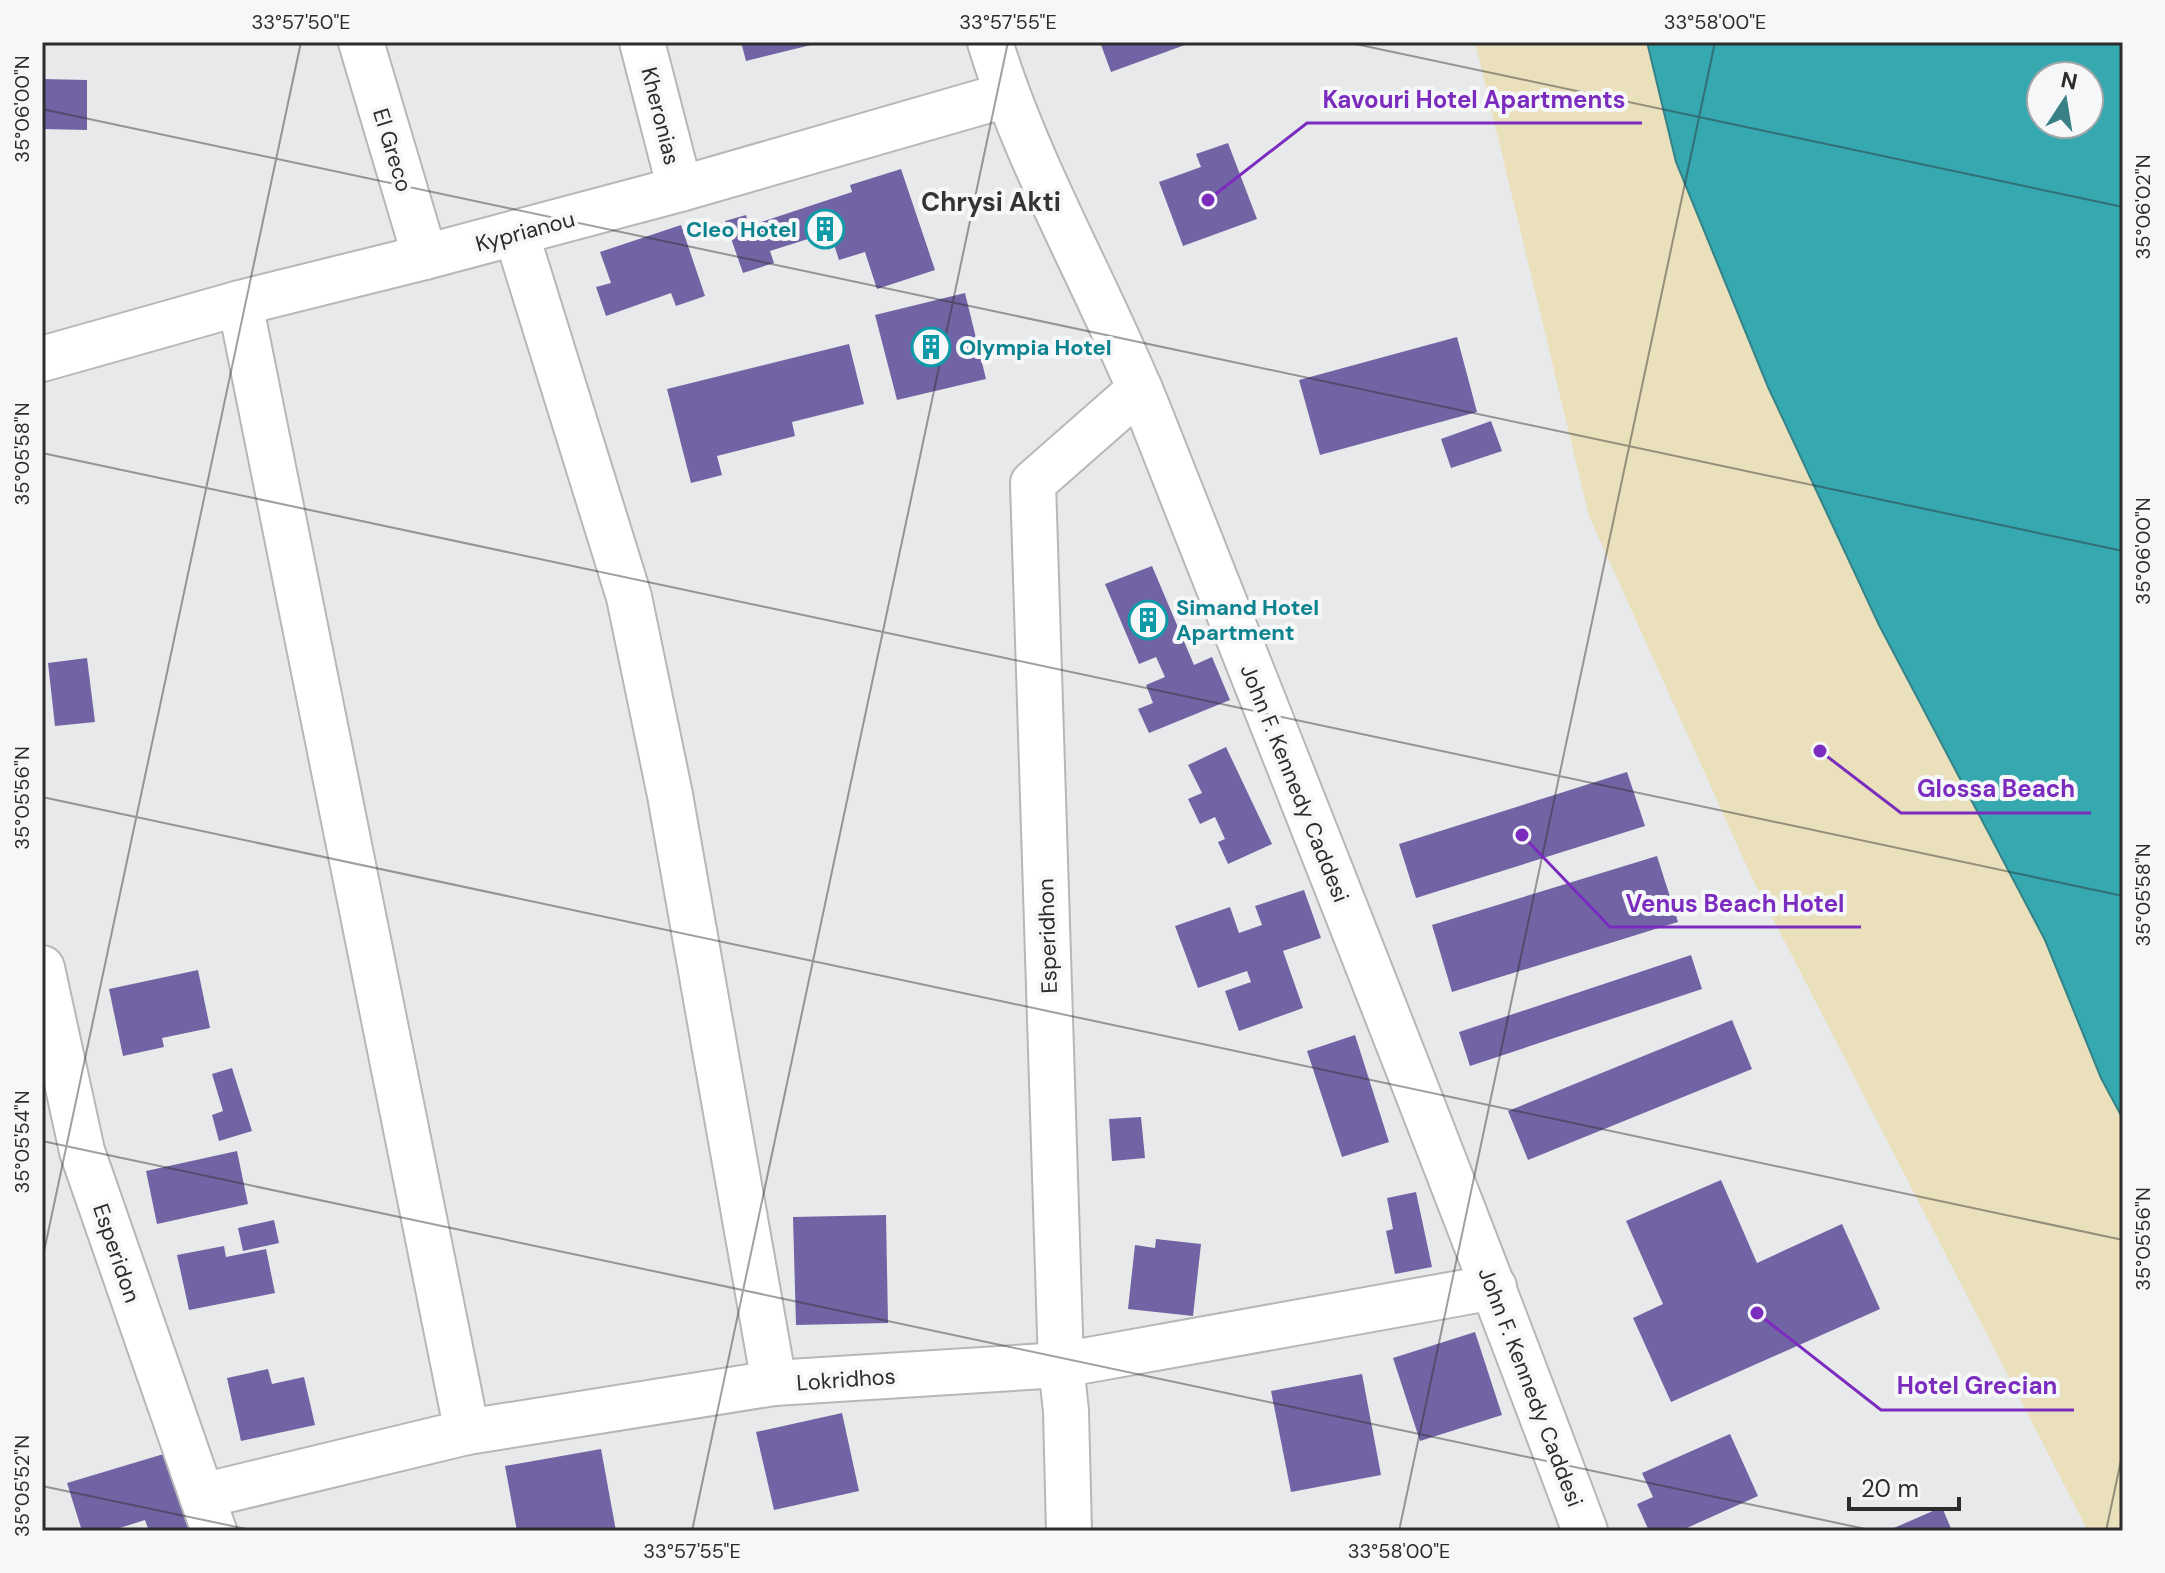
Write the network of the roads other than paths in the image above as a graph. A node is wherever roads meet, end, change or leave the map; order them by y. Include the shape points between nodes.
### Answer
1 (361, 42) edge
2 (642, 42) edge
3 (990, 42) edge
4 (1006, 95) junction
5 (680, 189) junction
6 (516, 233) junction
7 (425, 257) junction
8 (240, 303) junction
9 (42, 359) edge
10 (1140, 389) junction
11 (42, 968) edge
12 (1494, 1287) junction
13 (1061, 1365) junction
14 (774, 1383) junction
15 (467, 1432) junction
16 (208, 1514) edge
17 (1069, 1531) edge
18 (1585, 1531) edge

1 - 7 street, El Greco
2 - 5 street, Kheronias
3 - 4 street, John F. Kennedy Caddesi
4 - 5 street, Kyprianou
4 - 10 street, John F. Kennedy Caddesi
5 - 6 street, Kyprianou
6 - 7 street, Kyprianou
6 - 14 street via 629,597 670,795
7 - 8 street, Kyprianou
8 - 9 street, Kyprianou
8 - 15 street
10 - 12 street, John F. Kennedy Caddesi
10 - 13 street, Esperidhon via 1033,483
11 - 16 street, Esperidon via 82,1151
12 - 13 street, Lokridhos
12 - 18 street, John F. Kennedy Caddesi
13 - 14 street, Lokridhos
13 - 17 street, Esperidhon
14 - 15 street, Lokridhos
15 - 16 street, Lokridhos

